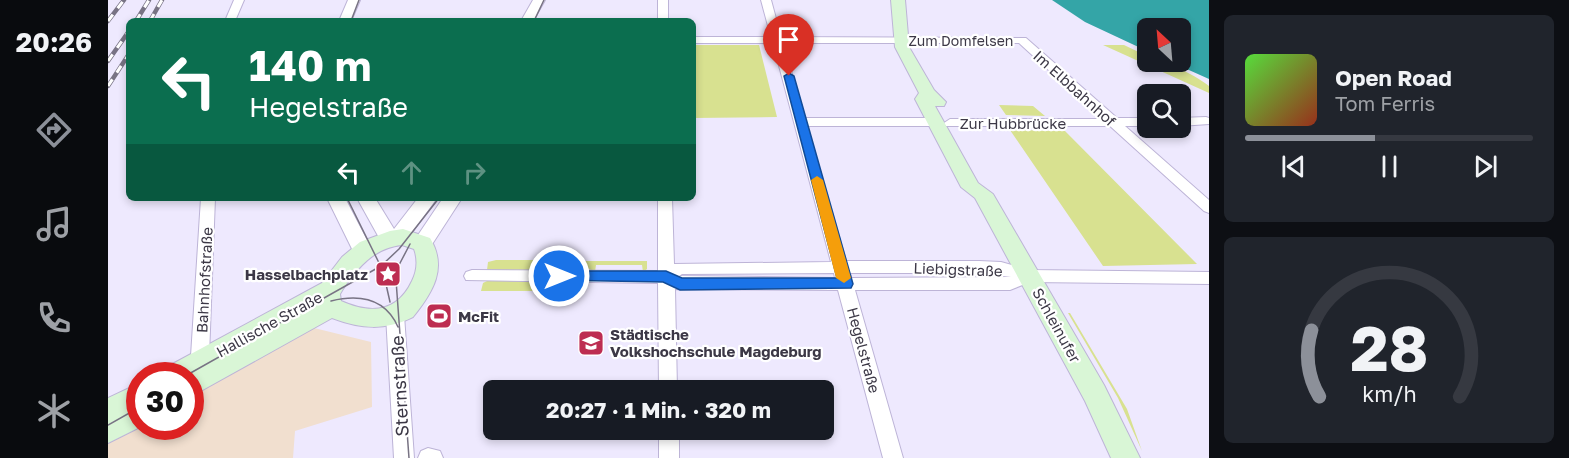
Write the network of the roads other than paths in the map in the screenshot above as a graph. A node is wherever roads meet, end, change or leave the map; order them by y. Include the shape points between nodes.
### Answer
1 (239, 0) edge
2 (354, 0) edge
3 (368, 0) edge
4 (539, 0) edge
5 (552, 0) edge
6 (663, 0) edge
7 (766, 0) edge
8 (898, 0) edge
9 (231, 18) edge
10 (346, 18) edge
11 (360, 18) edge
12 (529, 18) edge
13 (544, 18) edge
14 (663, 18) edge
15 (696, 39) edge
16 (777, 40) junction
17 (901, 40) junction
18 (1022, 40) joint
19 (1206, 121) dead end
20 (801, 122) junction
21 (942, 122) junction
22 (1137, 122) edge
23 (1191, 122) edge
24 (1113, 123) junction
25 (208, 201) edge
26 (338, 201) edge
27 (368, 201) edge
28 (425, 201) edge
29 (451, 201) edge
30 (665, 201) edge
31 (1209, 208) edge
32 (393, 238) junction
33 (422, 244) junction
34 (362, 250) junction
35 (841, 267) junction
36 (472, 276) dead end
37 (1029, 276) junction
38 (666, 277) junction
39 (1209, 278) edge
40 (846, 284) junction
41 (330, 298) junction
42 (395, 315) junction
43 (202, 361) joint
44 (204, 376) edge
45 (668, 380) edge
46 (126, 402) edge
47 (108, 412) edge
48 (126, 420) edge
49 (108, 430) edge
50 (669, 440) edge
51 (404, 458) edge
52 (428, 458) edge
53 (433, 458) edge
54 (669, 458) edge
55 (893, 458) edge
56 (1126, 458) edge

1 - 9 street
2 - 10 street
3 - 11 street
4 - 12 street
5 - 13 street
6 - 14 street
7 - 16 street, Hegelstraße
8 - 17 main road, Schleinufer
15 - 16 street, Zum Domfelsen
16 - 17 street, Zum Domfelsen
16 - 20 street, Hegelstraße
17 - 18 street, Zum Domfelsen
17 - 21 main road, Schleinufer via 927,93 936,99
18 - 24 street, Im Elbbahnhof
19 - 23 street
20 - 21 street, Zur Hubbrücke
20 - 35 street, Hegelstraße
21 - 24 street, Zur Hubbrücke
21 - 37 main road, Schleinufer via 971,187 983,194
22 - 24 street, Zur Hubbrücke
24 - 31 street, Im Elbbahnhof
25 - 43 street, Bahnhofstraße
26 - 34 street
27 - 32 street
28 - 32 street
29 - 33 street
30 - 38 street
32 - 33 main road via 409,238
32 - 34 main road
33 - 42 main road via 428,254 428,268 408,306
34 - 41 main road
35 - 37 street, Liebigstraße via 1001,268
35 - 38 street, Liebigstraße via 679,268
35 - 40 street, Hegelstraße
36 - 38 street, Liebigstraße
37 - 39 street
37 - 40 street, Liebigstraße via 1010,284
37 - 56 main road, Schleinufer via 1095,393
38 - 40 street, Liebigstraße via 680,284
38 - 45 street
40 - 55 street, Hegelstraße
41 - 42 main road via 350,314 371,318
41 - 43 main road, Hallische Straße
41 - 44 main road, Hallische Straße
42 - 51 street, Sternstraße
46 - 47 main road
48 - 49 main road
50 - 54 street
52 - 53 street

